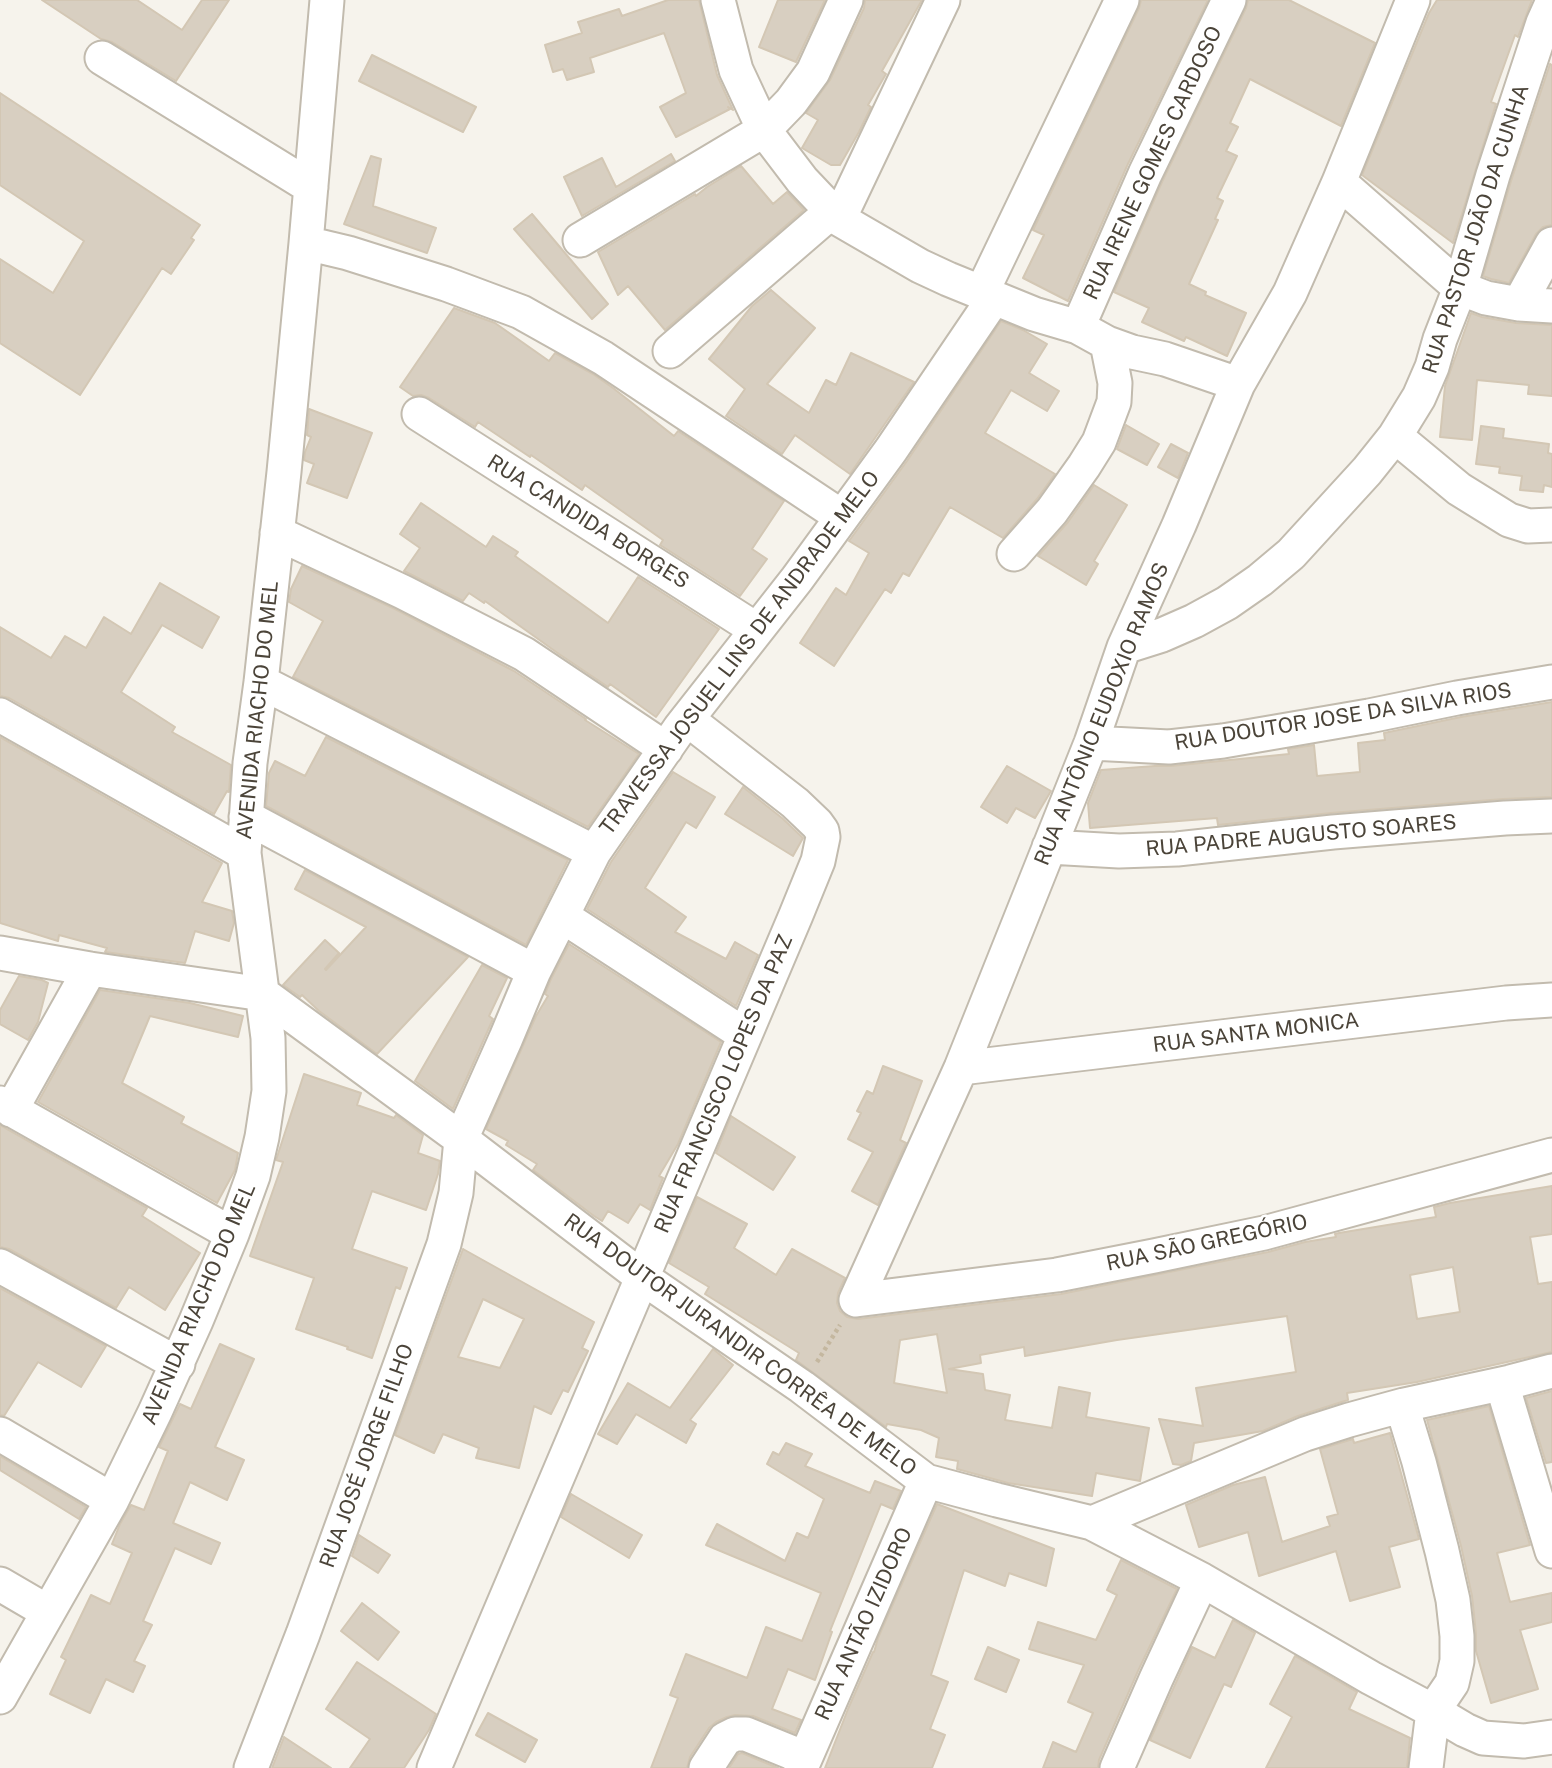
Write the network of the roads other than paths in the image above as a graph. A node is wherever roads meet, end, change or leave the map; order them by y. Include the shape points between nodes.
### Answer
1 (327, 0) edge
2 (718, 0) edge
3 (845, 0) edge
4 (943, 0) edge
5 (1122, 0) edge
6 (1229, 0) edge
7 (1413, 0) edge
8 (1552, 3) edge
9 (102, 58) dead end
10 (764, 131) junction
11 (1339, 182) junction
12 (311, 187) junction
13 (835, 216) junction
14 (580, 240) dead end
15 (306, 243) junction
16 (1552, 243) edge
17 (1460, 288) junction
18 (988, 295) junction
19 (1519, 304) junction
20 (1552, 306) edge
21 (1078, 327) junction
22 (1107, 343) junction
23 (670, 351) dead end
24 (1238, 384) junction
25 (419, 414) dead end
26 (1395, 436) junction
27 (842, 517) junction
28 (1552, 525) edge
29 (277, 533) junction
30 (1013, 554) dead end
31 (757, 630) junction
32 (1124, 647) junction
33 (261, 682) junction
34 (1552, 682) edge
35 (0, 715) edge
36 (687, 719) junction
37 (1091, 743) junction
38 (666, 749) junction
39 (1552, 816) edge
40 (246, 817) junction
41 (1049, 847) junction
42 (594, 852) junction
43 (244, 853) junction
44 (562, 916) junction
45 (0, 953) edge
46 (90, 970) junction
47 (534, 971) junction
48 (263, 994) junction
49 (1552, 1000) edge
50 (745, 1035) junction
51 (961, 1068) junction
52 (5, 1107) edge
53 (461, 1139) junction
54 (1552, 1156) edge
55 (232, 1234) junction
56 (0, 1266) edge
57 (643, 1278) junction
58 (856, 1300) joint
59 (178, 1364) junction
60 (1552, 1371) edge
61 (1502, 1384) junction
62 (1402, 1406) junction
63 (0, 1434) edge
64 (926, 1481) junction
65 (112, 1500) junction
66 (1092, 1523) junction
67 (1552, 1551) edge
68 (1202, 1580) junction
69 (0, 1584) edge
70 (48, 1612) junction
71 (0, 1697) edge
72 (1433, 1711) junction
73 (1552, 1737) edge
74 (803, 1763) edge
75 (251, 1768) edge
76 (434, 1768) edge
77 (706, 1768) edge
78 (1116, 1768) edge
79 (1426, 1768) edge

1 - 12 street, AVENIDA RIACHO DO MEL
2 - 10 street via 736,70
3 - 10 street via 813,72
4 - 13 street
5 - 18 street, TRAVESSA JOSUEL LINS DE ANDRADE MELO
6 - 21 street, RUA IRENE GOMES CARDOSO
7 - 11 street, RUA ANTÔNIO EUDOXIO RAMOS
8 - 17 street, RUA PASTOR JOÃO DA CUNHA
9 - 12 street
10 - 13 street
10 - 14 street
11 - 17 street
11 - 24 street, RUA ANTÔNIO EUDOXIO RAMOS via 1290,293
12 - 15 street, AVENIDA RIACHO DO MEL
13 - 18 street via 920,266
13 - 23 street
15 - 27 street via 446,284 521,312 603,358
15 - 29 street, AVENIDA RIACHO DO MEL
16 - 19 street
17 - 19 street
17 - 26 street, RUA PASTOR JOÃO DA CUNHA via 1419,397
18 - 21 street
18 - 27 street, TRAVESSA JOSUEL LINS DE ANDRADE MELO via 891,450
19 - 20 street
21 - 22 street
22 - 24 street
22 - 30 street via 1114,402 1099,442 1052,511
24 - 32 street, RUA ANTÔNIO EUDOXIO RAMOS
25 - 31 street, RUA CANDIDA BORGES
26 - 28 street via 1459,489 1509,520 1528,526
26 - 32 street, RUA PASTOR JOÃO DA CUNHA via 1292,554 1260,580 1194,621
27 - 31 street, TRAVESSA JOSUEL LINS DE ANDRADE MELO
29 - 33 street, AVENIDA RIACHO DO MEL
29 - 38 street via 524,654
31 - 36 street, TRAVESSA JOSUEL LINS DE ANDRADE MELO
32 - 37 street, RUA ANTÔNIO EUDOXIO RAMOS
33 - 40 street, AVENIDA RIACHO DO MEL
33 - 42 street
34 - 37 street, RUA DOUTOR JOSE DA SILVA RIOS via 1223,741 1169,747
35 - 43 street
36 - 38 street, TRAVESSA JOSUEL LINS DE ANDRADE MELO
36 - 50 street, RUA FRANCISCO LOPES DA PAZ via 795,803 822,831 818,861
37 - 41 street, RUA ANTÔNIO EUDOXIO RAMOS
38 - 42 street, TRAVESSA JOSUEL LINS DE ANDRADE MELO
39 - 41 street, RUA PADRE AUGUSTO SOARES via 1177,849
40 - 43 street, AVENIDA RIACHO DO MEL
40 - 47 street
41 - 51 street, RUA ANTÔNIO EUDOXIO RAMOS
42 - 44 street, TRAVESSA JOSUEL LINS DE ANDRADE MELO
43 - 48 street, AVENIDA RIACHO DO MEL
44 - 47 street, TRAVESSA JOSUEL LINS DE ANDRADE MELO
44 - 50 street
45 - 46 street
46 - 48 street
46 - 52 street
47 - 53 street, TRAVESSA JOSUEL LINS DE ANDRADE MELO
48 - 53 street, RUA DOUTOR JURANDIR CORRÊA DE MELO
48 - 55 street, AVENIDA RIACHO DO MEL via 269,1091 253,1176
49 - 51 street, RUA SANTA MONICA
50 - 57 street, RUA FRANCISCO LOPES DA PAZ
51 - 58 street, RUA ANTÔNIO EUDOXIO RAMOS
52 - 55 street
53 - 57 street, RUA DOUTOR JURANDIR CORRÊA DE MELO
53 - 75 street, RUA JOSÉ JORGE FILHO via 456,1193 443,1244
54 - 58 street, RUA SÃO GREGÓRIO via 1264,1233 1154,1256 1056,1275
55 - 59 street, AVENIDA RIACHO DO MEL
56 - 59 street
57 - 64 street, RUA DOUTOR JURANDIR CORRÊA DE MELO via 802,1387
57 - 76 street, RUA FRANCISCO LOPES DA PAZ
59 - 65 street, AVENIDA RIACHO DO MEL
60 - 61 street
61 - 62 street
61 - 67 street
62 - 66 street via 1305,1433
62 - 72 street via 1454,1600 1457,1661 1452,1683
63 - 65 street
64 - 66 street, RUA DOUTOR JURANDIR CORRÊA DE MELO
64 - 74 street, RUA ANTÃO IZIDORO
65 - 70 street, AVENIDA RIACHO DO MEL
66 - 68 street, RUA DOUTOR JURANDIR CORRÊA DE MELO
68 - 72 street, RUA DOUTOR JURANDIR CORRÊA DE MELO
68 - 78 street
69 - 70 street
70 - 71 street, AVENIDA RIACHO DO MEL
72 - 73 street, RUA DOUTOR JURANDIR CORRÊA DE MELO via 1483,1738 1524,1741
72 - 79 street
74 - 77 street via 746,1734 735,1734 724,1740

